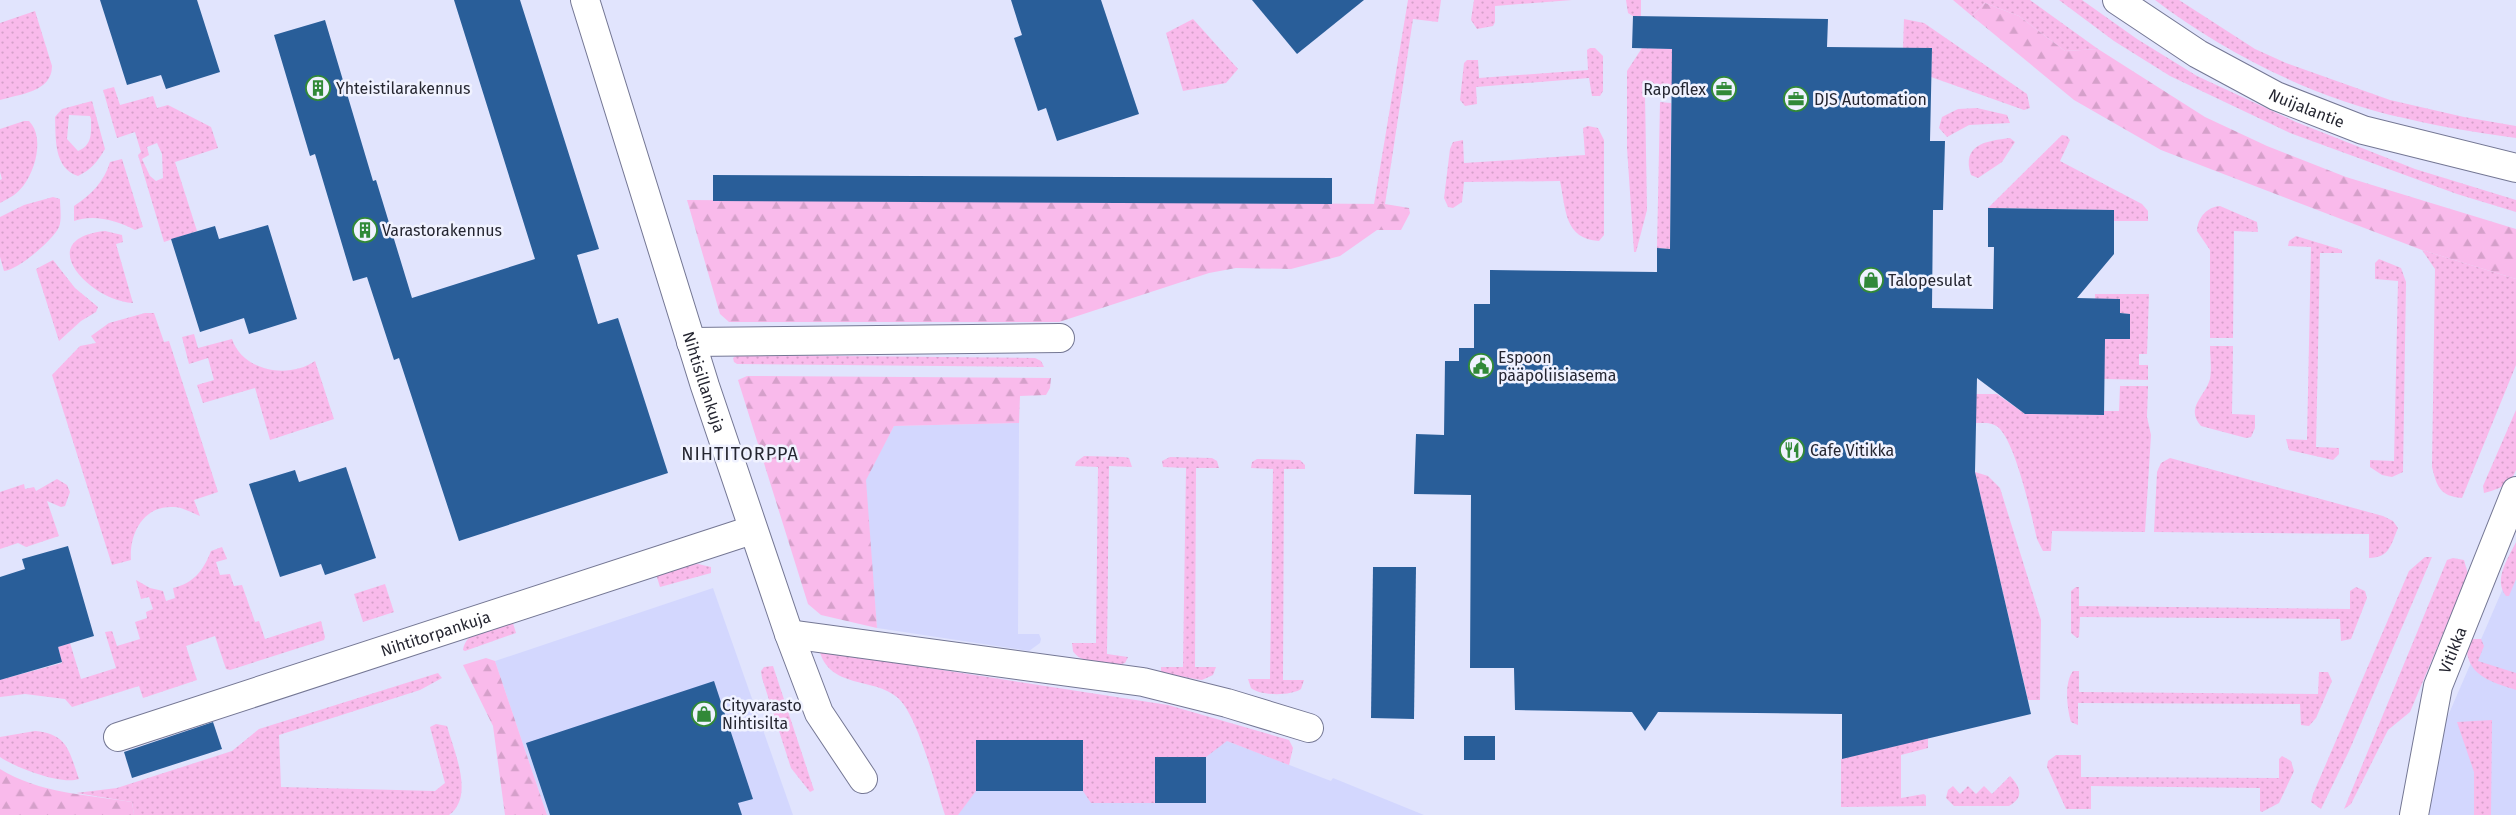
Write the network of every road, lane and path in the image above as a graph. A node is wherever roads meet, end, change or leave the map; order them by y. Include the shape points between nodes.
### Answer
1 (585, 0) edge
2 (2118, 0) edge
3 (2516, 168) edge
4 (1060, 338) dead end
5 (691, 342) junction
6 (2516, 491) edge
7 (752, 530) junction
8 (788, 634) junction
9 (1309, 728) dead end
10 (118, 738) dead end
11 (863, 779) dead end
12 (2414, 815) edge

1 - 5 street, Nihtisillankuja
2 - 3 street, Nuijalantie via 2198,54 2276,96 2363,130
4 - 5 street
5 - 7 street, Nihtisillankuja
6 - 12 street, Vitikka via 2438,686
7 - 8 street, Nihtisillankuja
7 - 10 street, Nihtitorpankuja
8 - 9 street via 1143,682 1227,702
8 - 11 street, Nihtisillankuja via 819,713

